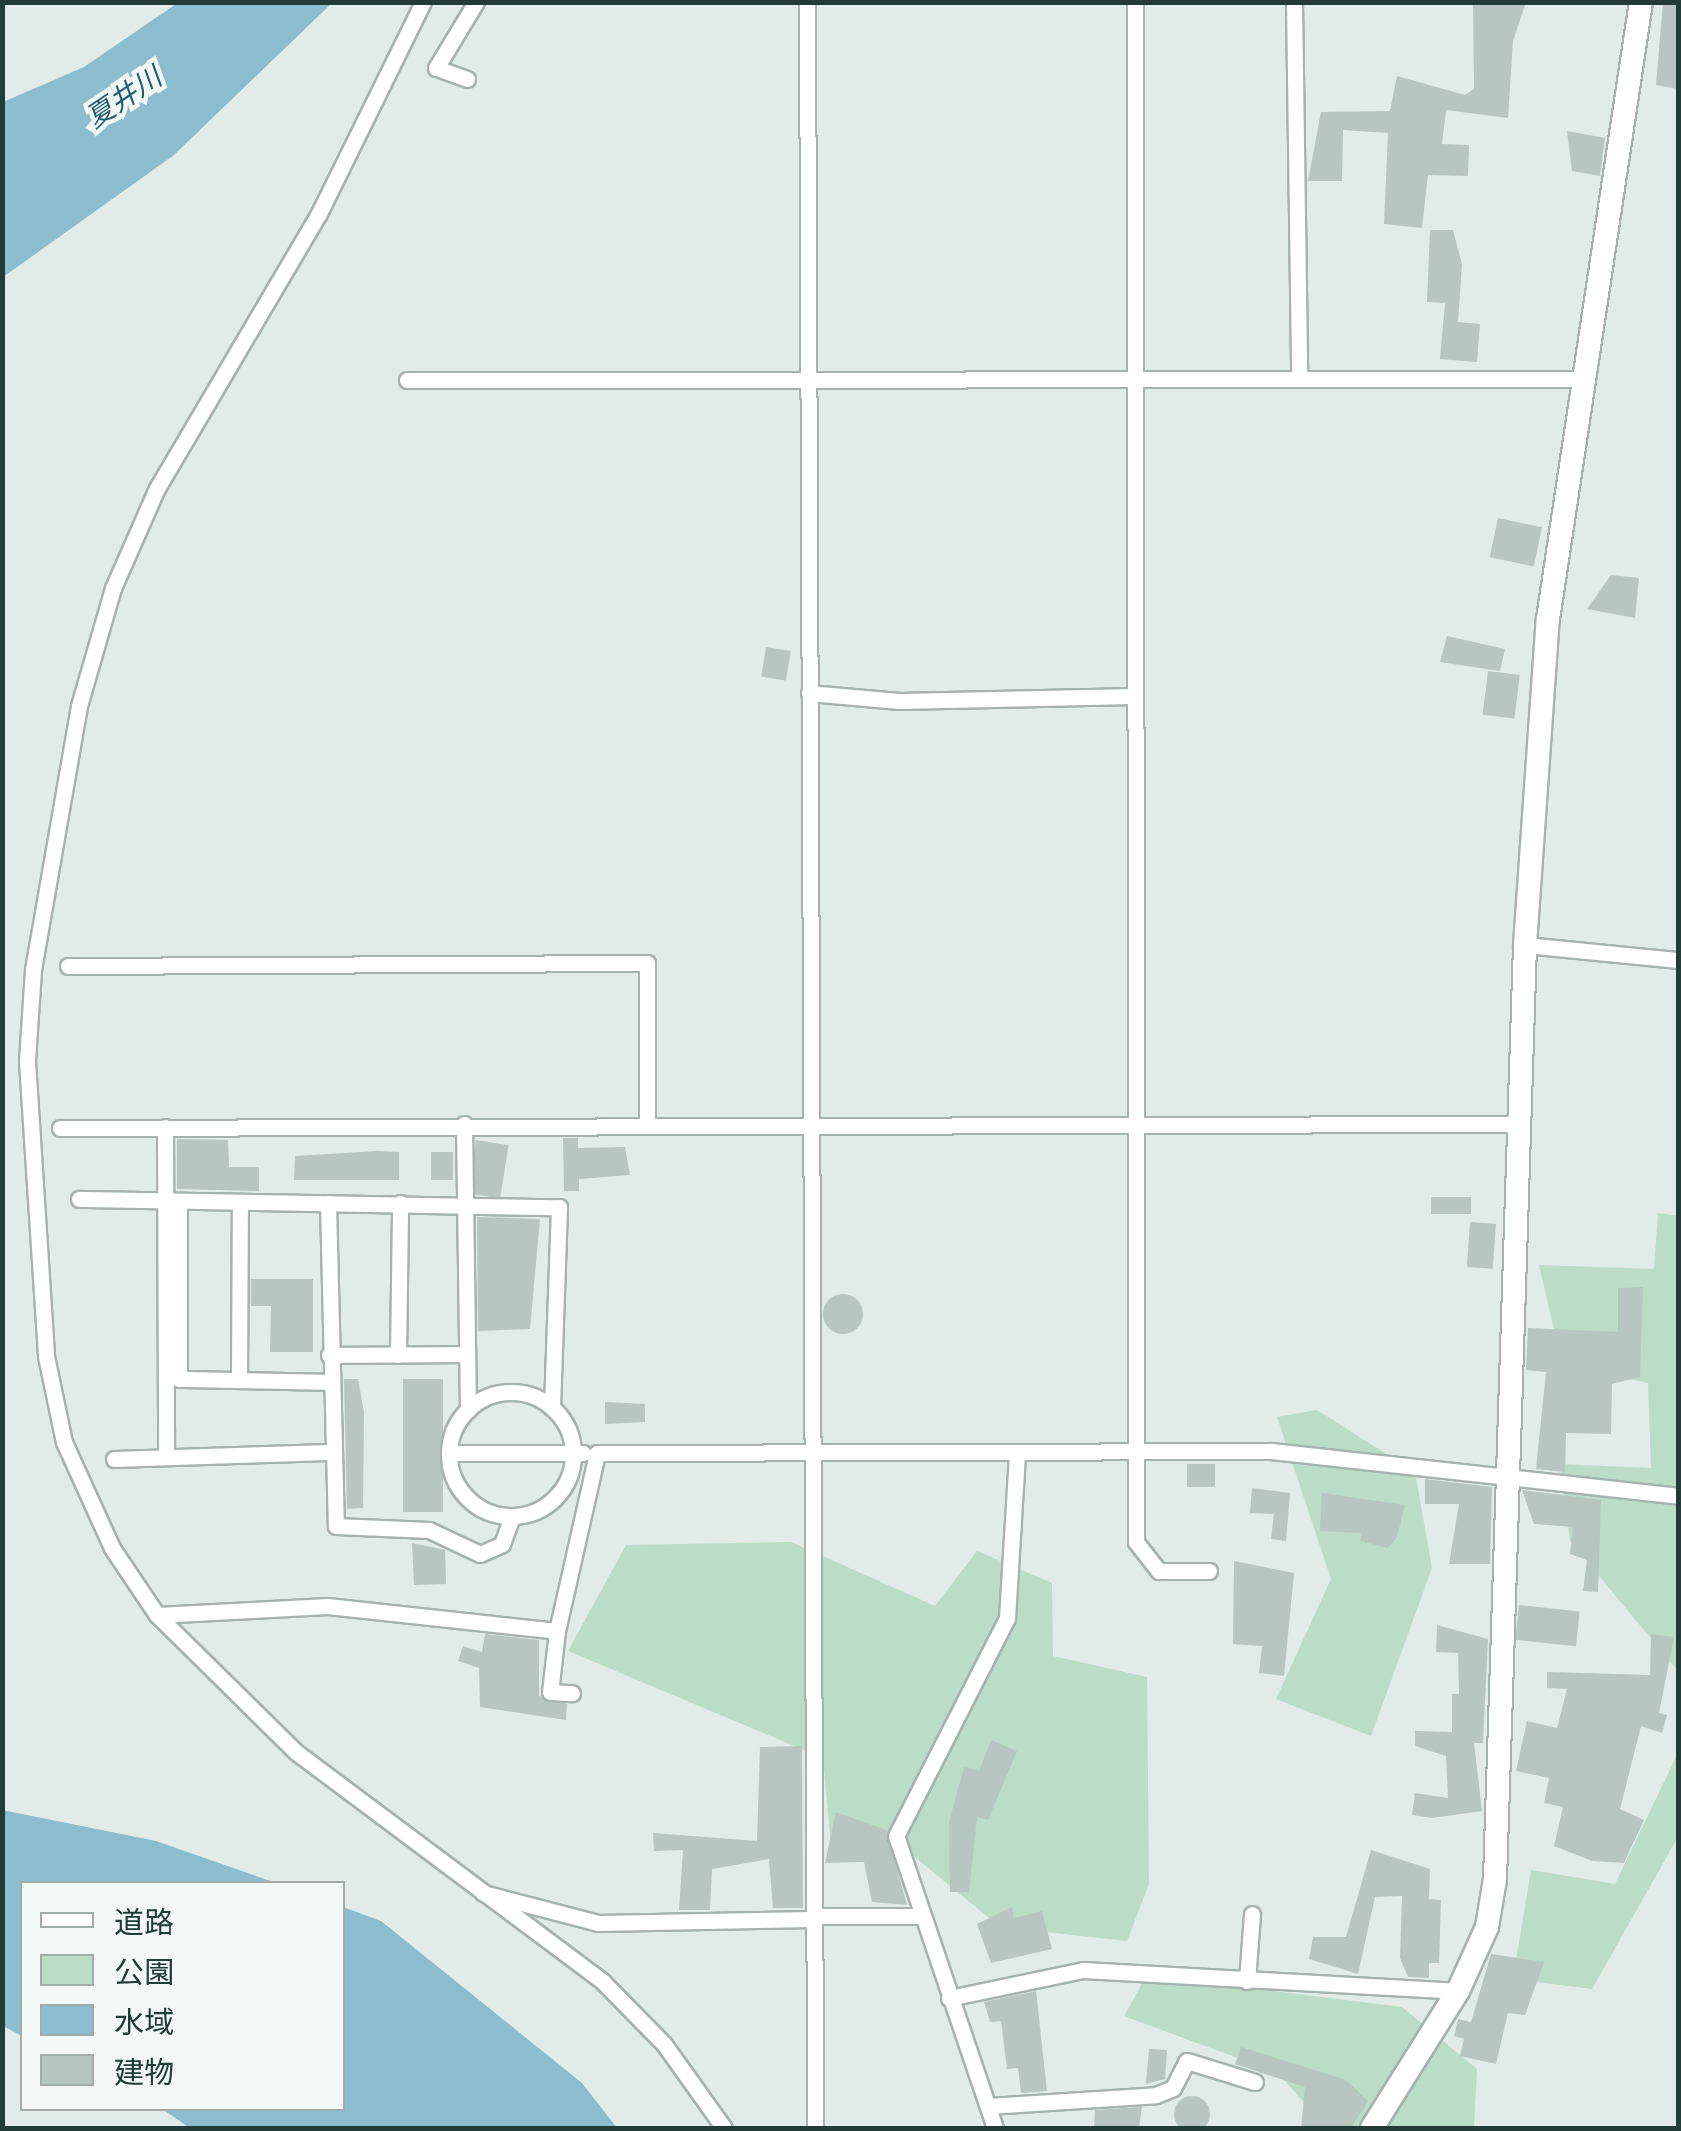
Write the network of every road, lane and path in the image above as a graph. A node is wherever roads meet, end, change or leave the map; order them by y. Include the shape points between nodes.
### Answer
1 (423, 2) edge
2 (476, 2) edge
3 (807, 2) edge
4 (1135, 2) edge
5 (1294, 2) edge
6 (1642, 2) edge
7 (467, 79) dead end
8 (1298, 374) junction
9 (1135, 376) junction
10 (807, 378) junction
11 (1578, 379) junction
12 (406, 380) dead end
13 (809, 693) junction
14 (1135, 696) junction
15 (1524, 945) junction
16 (1678, 960) edge
17 (68, 966) dead end
18 (464, 1124) junction
19 (1518, 1124) junction
20 (648, 1125) junction
21 (811, 1126) junction
22 (1135, 1126) junction
23 (165, 1127) junction
24 (60, 1128) dead end
25 (79, 1199) dead end
26 (172, 1202) junction
27 (240, 1202) junction
28 (328, 1203) junction
29 (400, 1204) junction
30 (464, 1204) junction
31 (466, 1354) junction
32 (329, 1355) junction
33 (398, 1355) junction
34 (239, 1380) junction
35 (329, 1382) junction
36 (552, 1408) junction
37 (468, 1410) junction
38 (328, 1452) junction
39 (573, 1452) junction
40 (1136, 1452) junction
41 (450, 1453) junction
42 (597, 1453) junction
43 (812, 1453) junction
44 (1017, 1453) junction
45 (166, 1456) junction
46 (114, 1459) dead end
47 (1505, 1478) junction
48 (1678, 1496) edge
49 (512, 1516) junction
50 (1209, 1571) dead end
51 (157, 1615) junction
52 (556, 1631) junction
53 (572, 1693) dead end
54 (482, 1893) junction
55 (1252, 1914) dead end
56 (921, 1916) junction
57 (812, 1917) junction
58 (1248, 1981) junction
59 (1458, 1991) junction
60 (949, 1998) junction
61 (1255, 2082) dead end
62 (988, 2106) junction
63 (724, 2128) edge
64 (815, 2128) edge
65 (995, 2128) edge
66 (1372, 2128) edge

1 - 51 street via 318,215 142,521 79,706 55,828 27,1061 28,1184 46,1356 64,1442 112,1548
2 - 7 street via 436,68
3 - 10 street
4 - 9 street
5 - 8 street
6 - 11 street
8 - 9 street
8 - 11 street
9 - 10 street
9 - 14 street
10 - 12 street
10 - 13 street
11 - 15 street via 1548,619
13 - 14 street via 899,701
13 - 21 street
14 - 22 street
15 - 16 street
15 - 19 street
17 - 20 street via 647,963
18 - 20 street
18 - 23 street
18 - 30 street
19 - 22 street
19 - 47 street
20 - 21 street
21 - 22 street
21 - 43 street
22 - 40 street
23 - 24 street
23 - 26 street
25 - 26 street
26 - 27 street
26 - 34 street via 180,1379
26 - 45 street
27 - 28 street
27 - 34 street
28 - 29 street
28 - 32 street
29 - 30 street
29 - 33 street
30 - 31 street
30 - 36 street via 564,1211
31 - 33 street
31 - 37 street
32 - 33 street
32 - 35 street
34 - 35 street
35 - 38 street
36 - 37 street via 519,1392
36 - 39 street
37 - 41 street
38 - 45 street
38 - 49 street via 336,1526 429,1530 480,1554 502,1544
39 - 41 street
39 - 42 street
39 - 49 street via 556,1498
40 - 44 street
40 - 47 street via 1290,1452
40 - 50 street via 1139,1556 1159,1571
41 - 49 street via 475,1504
42 - 43 street
42 - 52 street
43 - 44 street
43 - 57 street
44 - 56 street via 1007,1618 967,1714 896,1836
45 - 46 street
47 - 48 street
47 - 59 street via 1495,1879 1487,1926
51 - 52 street via 347,1606
51 - 54 street via 296,1752
52 - 53 street via 550,1692
54 - 57 street via 598,1922
54 - 63 street via 603,1982 664,2044
55 - 58 street
56 - 57 street
56 - 60 street
57 - 64 street
58 - 59 street
58 - 60 street via 1083,1970
59 - 66 street
60 - 62 street
61 - 62 street via 1187,2062 1173,2088 1156,2095
62 - 65 street

